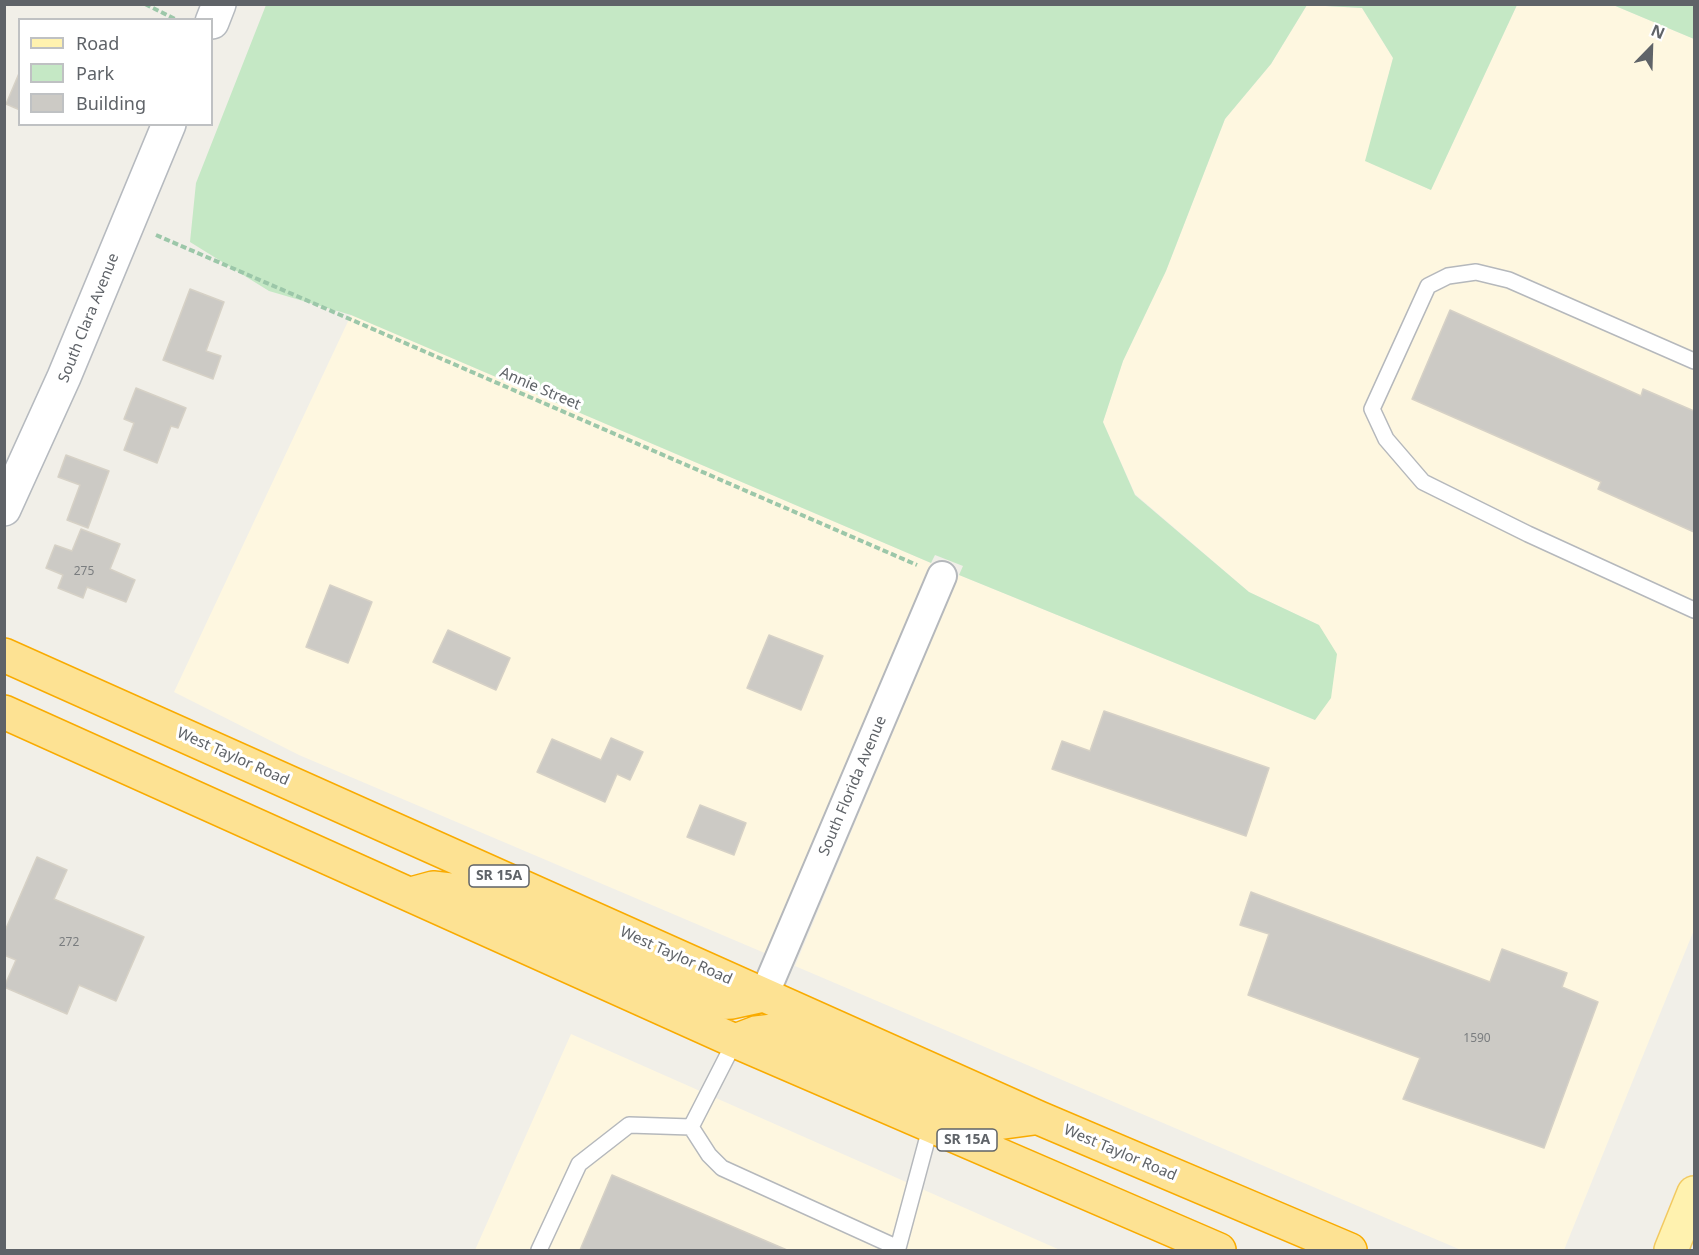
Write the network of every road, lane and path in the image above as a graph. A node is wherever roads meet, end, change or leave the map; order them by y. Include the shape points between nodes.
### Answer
1 (145, 4) edge
2 (219, 4) edge
3 (173, 18) edge
4 (213, 19) edge
5 (168, 126) edge
6 (128, 223) junction
7 (1695, 361) edge
8 (4, 509) edge
9 (942, 576) joint
10 (1695, 610) edge
11 (4, 655) edge
12 (4, 712) edge
13 (409, 895) junction
14 (764, 995) junction
15 (735, 1041) junction
16 (1039, 1118) junction
17 (931, 1125) junction
18 (691, 1127) junction
19 (1695, 1193) edge
20 (1210, 1248) edge
21 (897, 1249) edge
22 (539, 1251) edge
23 (1350, 1251) edge
24 (1671, 1251) edge

1 - 3 path
2 - 4 street
5 - 6 street, South Clara Avenue
6 - 8 street, South Clara Avenue
6 - 9 path, Annie Street
7 - 10 lane via 1509,280 1476,272 1448,276 1428,286 1372,408 1386,439 1423,482
9 - 14 street, South Florida Avenue
11 - 14 highway, West Taylor Road / SR 15A
12 - 13 highway, SR 15A
13 - 14 highway via 433,888 459,891 713,1003
13 - 15 highway, SR 15A
14 - 16 highway, West Taylor Road / SR 15A
15 - 16 highway via 773,1031 970,1116 997,1123
15 - 17 highway, SR 15A
15 - 18 lane
16 - 23 highway, West Taylor Road / SR 15A
17 - 20 highway, SR 15A
17 - 21 lane
18 - 21 lane via 722,1167
18 - 22 lane via 629,1125 579,1164
19 - 24 main road

